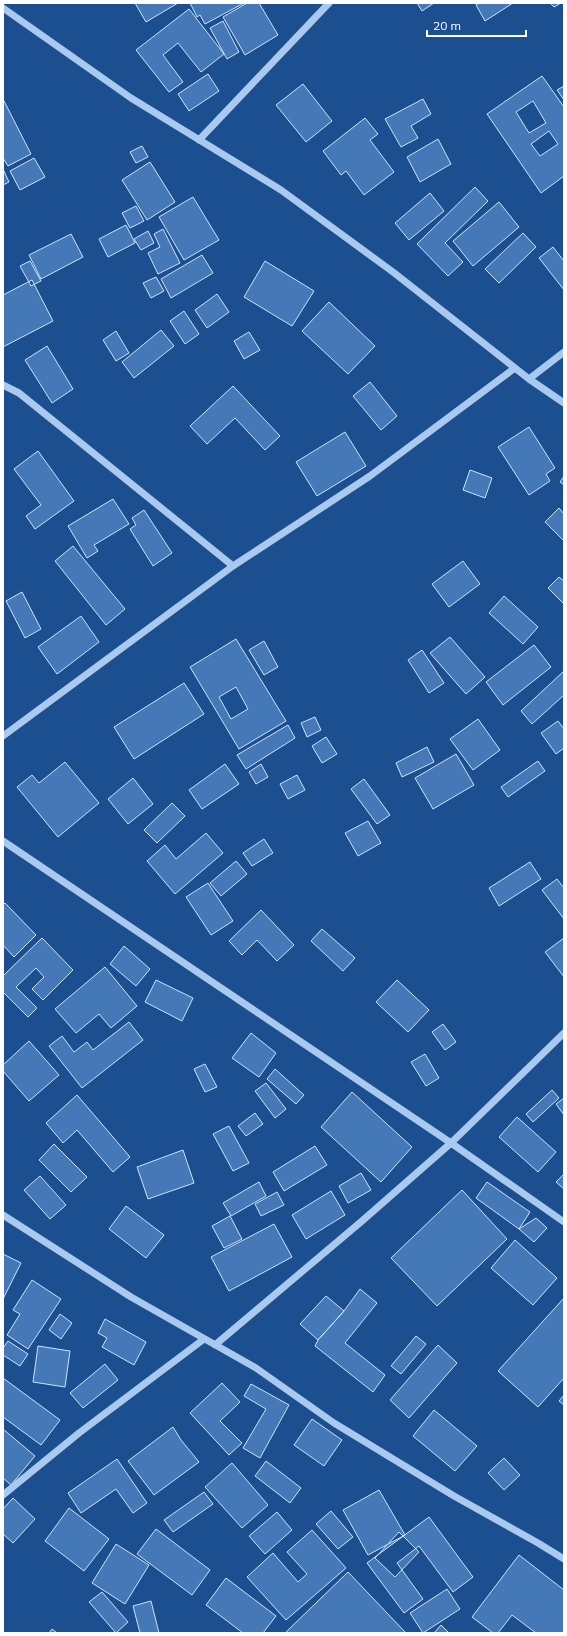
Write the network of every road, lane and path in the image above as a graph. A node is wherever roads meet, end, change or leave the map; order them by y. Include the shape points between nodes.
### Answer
1 (329, 3) edge
2 (3, 8) edge
3 (199, 140) junction
4 (564, 352) edge
5 (515, 368) junction
6 (529, 379) junction
7 (3, 385) edge
8 (564, 403) edge
9 (233, 566) junction
10 (3, 736) edge
11 (3, 841) edge
12 (564, 1033) edge
13 (451, 1143) junction
14 (3, 1215) edge
15 (564, 1222) edge
16 (204, 1339) junction
17 (215, 1345) junction
18 (3, 1495) edge
19 (564, 1559) edge

1 - 3 street
2 - 3 street via 131,98
3 - 5 street via 281,190 393,272
4 - 6 street
5 - 6 street
5 - 9 street via 370,476
6 - 8 street
7 - 9 street via 19,393
9 - 10 street
11 - 13 street
12 - 13 street
13 - 15 street
13 - 17 street
14 - 16 street via 131,1297
16 - 17 street
16 - 18 street via 79,1433
17 - 19 street via 256,1368 334,1423

